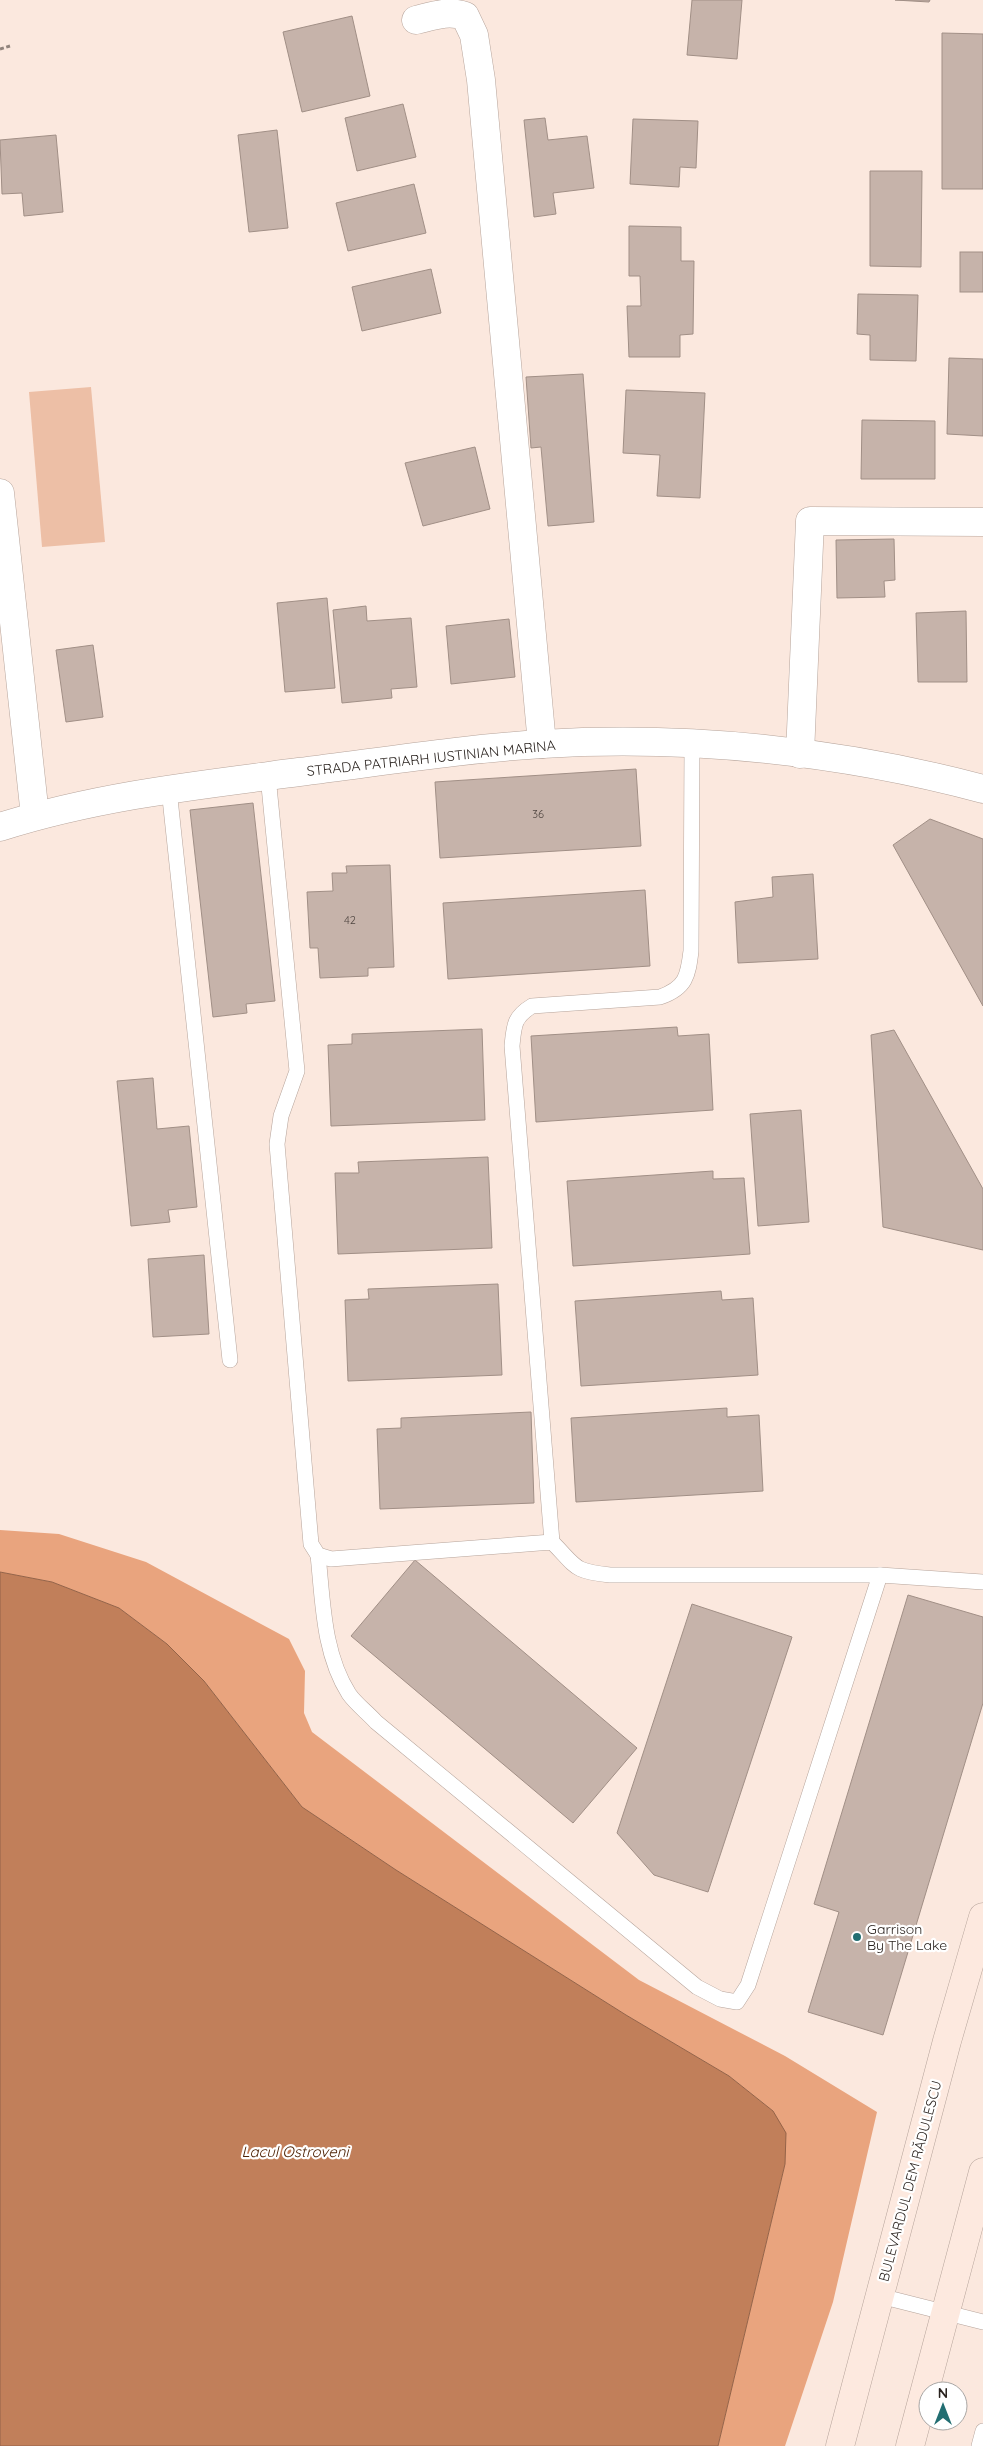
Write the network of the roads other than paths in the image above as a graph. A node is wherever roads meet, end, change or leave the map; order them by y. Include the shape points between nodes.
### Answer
1 (416, 20) dead end
2 (0, 493) edge
3 (983, 522) edge
4 (542, 744) junction
5 (692, 745) junction
6 (800, 754) junction
7 (268, 776) junction
8 (169, 789) junction
9 (983, 789) edge
10 (34, 816) junction
11 (0, 827) edge
12 (230, 1360) dead end
13 (552, 1542) junction
14 (318, 1555) junction
15 (880, 1575) junction
16 (983, 1582) edge
17 (983, 1917) edge
18 (983, 2172) edge
19 (880, 2296) junction
20 (946, 2313) junction
21 (983, 2322) edge
22 (983, 2432) edge
23 (840, 2446) edge
24 (910, 2446) edge
25 (979, 2446) edge

1 - 4 street via 442,13 457,13 465,16 474,35 481,80
2 - 10 street
3 - 6 street via 810,521
4 - 5 street, STRADA PATRIARH IUSTINIAN MARINA via 618,742
4 - 7 street, STRADA PATRIARH IUSTINIAN MARINA
5 - 6 street, STRADA PATRIARH IUSTINIAN MARINA
5 - 13 lane via 691,951 689,971 683,983 660,997 532,1006 519,1014 514,1028 512,1046
6 - 9 street, STRADA PATRIARH IUSTINIAN MARINA via 903,771
7 - 8 street, STRADA PATRIARH IUSTINIAN MARINA
7 - 14 lane via 296,1071 281,1116 277,1144 311,1544
8 - 10 street, STRADA PATRIARH IUSTINIAN MARINA
8 - 12 lane
10 - 11 street, STRADA PATRIARH IUSTINIAN MARINA
13 - 14 lane via 331,1558
13 - 15 lane via 573,1566 586,1573
14 - 15 lane via 326,1630 336,1667 350,1695 376,1722 697,1987 720,1999 737,2002 748,1985
15 - 16 lane
17 - 19 main road, BULEVARDUL DEM RĂDULESCU
18 - 20 main road
19 - 20 lane
19 - 23 main road, BULEVARDUL DEM RĂDULESCU
20 - 21 lane
20 - 24 main road
22 - 25 lane

